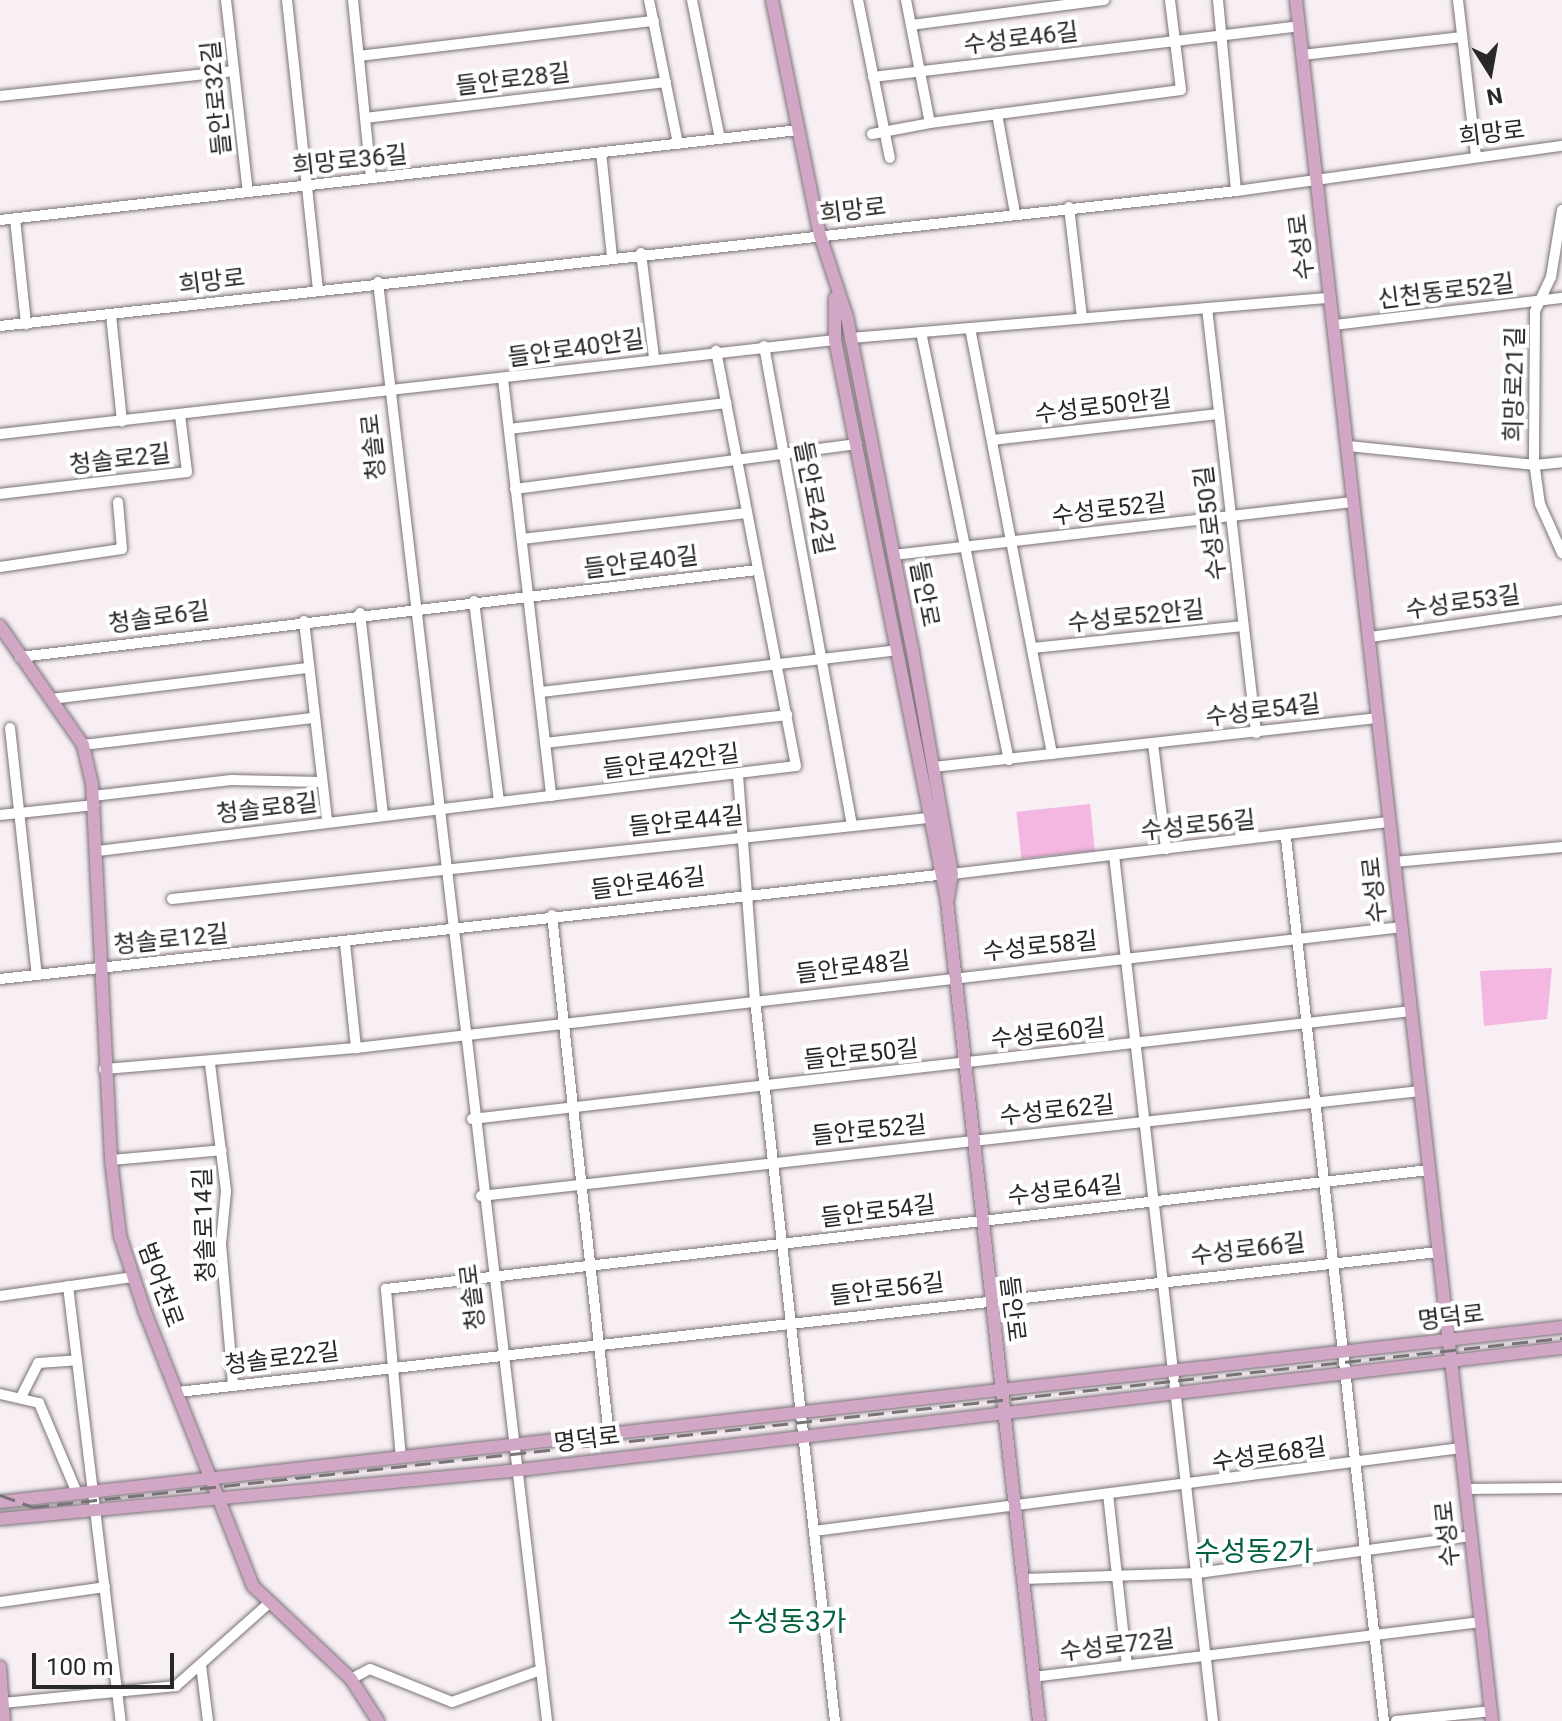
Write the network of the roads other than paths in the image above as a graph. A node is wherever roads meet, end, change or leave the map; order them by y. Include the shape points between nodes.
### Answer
1 (226, 0) edge
2 (287, 0) edge
3 (353, 0) edge
4 (649, 0) edge
5 (692, 0) edge
6 (772, 0) edge
7 (858, 0) edge
8 (906, 0) edge
9 (1104, 0) edge
10 (1170, 0) edge
11 (1218, 0) edge
12 (1296, 0) edge
13 (1458, 0) edge
14 (654, 21) junction
15 (911, 25) junction
16 (1299, 26) junction
17 (1222, 36) junction
18 (1462, 37) junction
19 (1175, 40) junction
20 (1302, 55) junction
21 (359, 56) junction
22 (234, 71) junction
23 (920, 72) junction
24 (873, 77) junction
25 (666, 82) junction
26 (0, 96) edge
27 (997, 114) junction
28 (365, 118) junction
29 (930, 123) junction
30 (798, 130) junction
31 (884, 131) junction
32 (872, 134) dead end
33 (720, 139) junction
34 (678, 144) junction
35 (1562, 146) edge
36 (601, 152) junction
37 (1476, 155) junction
38 (890, 158) dead end
39 (371, 178) junction
40 (1316, 179) junction
41 (310, 185) junction
42 (1236, 191) junction
43 (248, 192) junction
44 (1069, 207) junction
45 (1562, 210) edge
46 (1015, 213) junction
47 (15, 219) junction
48 (0, 220) edge
49 (820, 235) junction
50 (641, 253) junction
51 (612, 256) junction
52 (378, 282) junction
53 (318, 289) junction
54 (835, 298) junction
55 (1330, 298) junction
56 (1562, 298) edge
57 (1540, 302) junction
58 (1207, 308) junction
59 (111, 315) junction
60 (1082, 318) junction
61 (26, 324) junction
62 (1334, 325) junction
63 (0, 326) edge
64 (970, 328) junction
65 (921, 332) junction
66 (850, 338) junction
67 (835, 340) junction
68 (764, 346) junction
69 (716, 351) junction
70 (654, 358) junction
71 (503, 379) junction
72 (388, 392) junction
73 (726, 403) junction
74 (1218, 414) junction
75 (180, 415) junction
76 (122, 421) junction
77 (509, 429) junction
78 (0, 434) edge
79 (993, 440) junction
80 (857, 444) junction
81 (1348, 446) junction
82 (784, 453) junction
83 (737, 458) junction
84 (1562, 462) edge
85 (1535, 465) junction
86 (515, 489) junction
87 (0, 494) edge
88 (118, 502) dead end
89 (1354, 502) junction
90 (746, 513) junction
91 (1230, 516) junction
92 (522, 539) junction
93 (1012, 542) junction
94 (965, 549) junction
95 (1562, 553) edge
96 (894, 555) junction
97 (0, 567) edge
98 (757, 570) junction
99 (529, 597) junction
100 (474, 601) junction
101 (412, 607) junction
102 (1562, 610) edge
103 (360, 613) junction
104 (304, 621) junction
105 (0, 626) edge
106 (1243, 626) junction
107 (1370, 637) junction
108 (1033, 648) junction
109 (897, 650) junction
110 (20, 657) junction
111 (824, 658) junction
112 (778, 664) junction
113 (309, 668) junction
114 (541, 692) junction
115 (51, 699) junction
116 (787, 715) junction
117 (314, 718) junction
118 (1378, 718) junction
119 (10, 728) dead end
120 (1256, 733) junction
121 (545, 743) junction
122 (1153, 744) junction
123 (83, 745) junction
124 (1052, 754) junction
125 (1009, 760) junction
126 (934, 767) junction
127 (738, 775) junction
128 (322, 782) junction
129 (551, 796) junction
130 (94, 801) junction
131 (499, 801) junction
132 (441, 807) junction
133 (19, 813) junction
134 (383, 814) junction
135 (0, 815) edge
136 (928, 818) junction
137 (327, 821) junction
138 (1390, 822) junction
139 (852, 825) junction
140 (743, 836) junction
141 (1286, 838) junction
142 (1562, 847) edge
143 (1166, 849) junction
144 (98, 851) junction
145 (1114, 855) junction
146 (1394, 862) junction
147 (448, 867) junction
148 (945, 874) junction
149 (749, 892) junction
150 (172, 899) dead end
151 (552, 915) junction
152 (1402, 927) junction
153 (454, 928) junction
154 (1297, 939) junction
155 (345, 943) junction
156 (1129, 958) junction
157 (100, 967) junction
158 (37, 975) junction
159 (955, 976) junction
160 (0, 977) edge
161 (755, 1000) junction
162 (1411, 1011) junction
163 (563, 1021) junction
164 (1308, 1024) junction
165 (461, 1035) junction
166 (1139, 1044) junction
167 (356, 1048) junction
168 (210, 1064) junction
169 (963, 1064) junction
170 (104, 1069) junction
171 (764, 1086) junction
172 (1420, 1091) junction
173 (1316, 1103) junction
174 (573, 1107) junction
175 (472, 1119) junction
176 (1148, 1122) junction
177 (971, 1140) junction
178 (222, 1150) junction
179 (111, 1160) junction
180 (773, 1163) junction
181 (1429, 1170) junction
182 (1324, 1182) junction
183 (581, 1184) junction
184 (481, 1196) junction
185 (1156, 1201) junction
186 (979, 1221) junction
187 (782, 1243) junction
188 (1438, 1252) junction
189 (1335, 1260) junction
190 (590, 1265) junction
191 (133, 1277) junction
192 (491, 1277) junction
193 (1166, 1280) junction
194 (68, 1286) junction
195 (0, 1296) edge
196 (988, 1298) junction
197 (791, 1321) junction
198 (1562, 1327) edge
199 (1448, 1341) junction
200 (599, 1343) junction
201 (1562, 1348) edge
202 (1344, 1353) junction
203 (500, 1355) junction
204 (77, 1360) junction
205 (1451, 1361) junction
206 (391, 1367) junction
207 (1346, 1374) junction
208 (1175, 1375) junction
209 (233, 1385) junction
210 (178, 1392) junction
211 (1001, 1392) junction
212 (1177, 1392) junction
213 (0, 1394) edge
214 (21, 1397) junction
215 (801, 1414) junction
216 (1003, 1414) junction
217 (609, 1436) junction
218 (803, 1436) junction
219 (518, 1444) junction
220 (1461, 1448) junction
221 (401, 1458) junction
222 (1356, 1463) junction
223 (520, 1470) junction
224 (217, 1480) junction
225 (1188, 1486) junction
226 (1562, 1488) edge
227 (1465, 1489) junction
228 (92, 1491) junction
229 (77, 1493) junction
230 (1108, 1494) junction
231 (223, 1500) junction
232 (0, 1502) edge
233 (1013, 1505) junction
234 (96, 1511) junction
235 (0, 1519) edge
236 (814, 1531) junction
237 (1470, 1536) junction
238 (1366, 1550) junction
239 (1117, 1572) junction
240 (1198, 1573) junction
241 (1023, 1579) junction
242 (105, 1587) junction
243 (0, 1602) edge
244 (269, 1603) junction
245 (1480, 1622) junction
246 (1375, 1637) junction
247 (1205, 1655) junction
248 (201, 1665) junction
249 (1127, 1665) junction
250 (0, 1667) edge
251 (541, 1670) junction
252 (1033, 1677) junction
253 (351, 1679) junction
254 (118, 1689) junction
255 (3, 1703) junction
256 (1491, 1716) edge
257 (4, 1721) edge
258 (121, 1721) edge
259 (208, 1721) edge
260 (378, 1721) edge
261 (547, 1721) edge
262 (835, 1721) edge
263 (1039, 1721) edge
264 (1213, 1721) edge
265 (1384, 1721) edge
266 (1396, 1721) edge

1 - 22 street, 들안로32길
2 - 41 street
3 - 21 street
4 - 14 street
5 - 33 street
6 - 30 main road, 들안로
7 - 24 street
8 - 15 street
9 - 15 street
10 - 19 street
11 - 17 street
12 - 16 main road, 수성로
13 - 18 street
14 - 21 street, 들안로28길
14 - 25 street
15 - 23 street
16 - 17 street, 수성로46길
16 - 20 main road, 수성로
17 - 19 street, 수성로46길
17 - 42 street
18 - 20 street
18 - 37 street
19 - 23 street, 수성로46길
19 - 27 street via 1181,90
20 - 40 main road, 수성로
21 - 28 street
22 - 26 street
22 - 43 street, 들안로32길
23 - 24 street, 수성로46길
23 - 29 street
24 - 31 street
25 - 28 street, 들안로28길
25 - 34 street
27 - 29 street
27 - 46 street
28 - 39 street
29 - 31 street
30 - 33 street
30 - 49 main road, 들안로
31 - 32 street
31 - 38 street
33 - 34 street
34 - 36 street
35 - 37 street, 희망로
36 - 39 street, 희망로36길
36 - 51 street
37 - 40 street, 희망로
39 - 41 street, 희망로36길
40 - 42 street, 희망로
40 - 55 main road, 수성로
41 - 43 street, 희망로36길
41 - 53 street
42 - 44 street, 희망로
43 - 47 street, 희망로36길
44 - 46 street, 희망로
44 - 60 street
45 - 57 street, 희망로21길
46 - 49 street, 희망로
47 - 48 street, 희망로36길
47 - 61 street
49 - 50 street, 희망로
49 - 54 main road, 들안로
50 - 51 street, 희망로
50 - 70 street
51 - 52 street, 희망로
52 - 53 street, 희망로
52 - 72 street, 청솔로
53 - 59 street, 희망로
54 - 66 main road, 들안로
54 - 67 main road, 들안로
55 - 58 street
55 - 62 main road, 수성로
56 - 57 street, 신천동로52길
57 - 62 street, 신천동로52길
57 - 85 street, 희망로21길
58 - 60 street
58 - 74 street, 수성로50길
59 - 61 street, 희망로
59 - 76 street
60 - 64 street
61 - 63 street, 희망로
62 - 81 main road, 수성로
64 - 65 street
64 - 79 street
65 - 66 street
65 - 94 street
66 - 96 main road, 들안로
67 - 68 street
67 - 80 main road, 들안로
68 - 69 street
68 - 82 street, 들안로42길
69 - 70 street, 들안로40안길
69 - 73 street
70 - 71 street, 들안로40안길
71 - 72 street, 들안로40안길
71 - 77 street
72 - 75 street, 청솔로2길
72 - 101 street, 청솔로
73 - 77 street
73 - 83 street
74 - 79 street, 수성로50안길
74 - 91 street, 수성로50길
75 - 76 street, 청솔로2길
75 - 87 street, 청솔로2길 via 187,472
76 - 78 street, 청솔로2길
77 - 86 street
79 - 93 street
80 - 82 street
80 - 109 main road, 들안로
81 - 85 street
81 - 89 main road, 수성로
82 - 83 street
82 - 111 street, 들안로42길
83 - 86 street
83 - 90 street
84 - 85 street
85 - 95 street, 희망로21길 via 1540,504
86 - 92 street
88 - 97 street via 122,549
89 - 91 street, 수성로52길
89 - 107 main road, 수성로
90 - 92 street, 들안로40길
90 - 98 street
91 - 93 street, 수성로52길
91 - 106 street, 수성로50길
92 - 99 street
93 - 94 street, 수성로52길
93 - 108 street
94 - 96 street, 수성로52길
94 - 125 street
96 - 126 main road, 들안로
98 - 99 street, 들안로40길
98 - 112 street
99 - 100 street
99 - 114 street
100 - 101 street
100 - 131 street
101 - 103 street, 청솔로6길
101 - 132 street, 청솔로
102 - 107 street, 수성로53길
103 - 104 street, 청솔로6길
103 - 134 street
104 - 110 street, 청솔로6길
104 - 113 street
105 - 110 main road, 범어천로
106 - 108 street, 수성로52안길
106 - 120 street, 수성로50길
107 - 118 main road, 수성로
108 - 124 street
109 - 111 street
109 - 136 main road, 들안로
110 - 115 main road, 범어천로
111 - 112 street
111 - 139 street, 들안로42길
112 - 114 street
112 - 116 street, 들안로42안길
113 - 115 street
113 - 117 street
114 - 121 street
115 - 123 main road, 범어천로
116 - 121 street, 들안로42안길
116 - 127 street, 들안로42안길 via 796,766
117 - 123 street
117 - 128 street
118 - 120 street, 수성로54길
118 - 138 main road, 수성로
119 - 133 street
120 - 122 street, 수성로54길
121 - 129 street
122 - 124 street, 수성로54길
122 - 143 street
123 - 130 main road, 범어천로
124 - 125 street, 수성로54길
125 - 126 street, 수성로54길
126 - 148 main road, 들안로
127 - 129 street, 들안로42안길
127 - 140 street
128 - 130 street via 231,780
128 - 137 street
129 - 131 street, 들안로42안길
130 - 133 street
130 - 144 main road, 범어천로
131 - 132 street, 들안로42안길
132 - 134 street, 청솔로8길
132 - 147 street, 청솔로
133 - 135 street
133 - 158 street
134 - 137 street, 청솔로8길
136 - 139 street, 들안로44길
136 - 148 main road, 들안로
137 - 144 street, 청솔로8길
138 - 141 street, 수성로56길
138 - 146 main road, 수성로
139 - 140 street, 들안로44길
140 - 147 street, 들안로44길
140 - 149 street
141 - 143 street, 수성로56길
141 - 154 street, 수성로56길
142 - 146 street
143 - 145 street, 수성로56길
144 - 157 main road, 범어천로
145 - 148 street, 수성로56길
145 - 156 street, 수성로56길
146 - 152 main road, 수성로
147 - 150 street
147 - 153 street, 청솔로
148 - 149 street, 들안로46길
148 - 159 main road, 들안로
149 - 151 street, 들안로46길
149 - 161 street
151 - 153 street, 들안로46길
151 - 163 street
152 - 154 street, 수성로58길
152 - 162 main road, 수성로
153 - 155 street, 청솔로12길
153 - 165 street, 청솔로
154 - 156 street, 수성로58길
154 - 164 street
155 - 157 street, 청솔로12길
155 - 167 street
156 - 159 street, 수성로58길
156 - 166 street, 수성로58길
157 - 158 street, 청솔로12길
157 - 170 main road, 범어천로
158 - 160 street, 청솔로12길
159 - 161 street, 들안로48길
159 - 169 main road, 들안로
161 - 163 street, 들안로48길
161 - 171 street
162 - 164 street, 수성로60길
162 - 172 main road, 수성로
163 - 165 street, 들안로48길
163 - 174 street
164 - 166 street, 수성로60길
164 - 173 street
165 - 167 street
165 - 175 street, 청솔로
166 - 169 street, 수성로60길
166 - 176 street, 수성로60길
167 - 168 street
168 - 170 street
168 - 178 street, 청솔로14길
169 - 171 street, 들안로50길
169 - 177 main road, 들안로
170 - 179 main road, 범어천로
171 - 174 street, 들안로50길
171 - 180 street
172 - 173 street, 수성로62길
172 - 181 main road, 수성로
173 - 176 street, 수성로62길
173 - 182 street
174 - 175 street, 들안로50길
174 - 183 street
175 - 184 street, 청솔로
176 - 177 street, 수성로62길
176 - 185 street, 수성로62길
177 - 180 street, 들안로52길
177 - 186 main road, 들안로
178 - 179 street
178 - 209 street, 청솔로14길
179 - 191 main road, 범어천로 via 120,1236
180 - 183 street, 들안로52길
180 - 187 street
181 - 182 street, 수성로64길
181 - 188 main road, 수성로
182 - 185 street, 수성로64길
182 - 189 street
183 - 184 street, 들안로52길
183 - 190 street
184 - 192 street, 청솔로
185 - 186 street, 수성로64길
185 - 193 street, 수성로64길
186 - 187 street, 들안로54길
186 - 196 main road, 들안로
187 - 190 street, 들안로54길
187 - 197 street
188 - 189 street, 수성로66길
188 - 199 main road, 수성로
189 - 193 street, 수성로66길
189 - 202 street, 수성로66길
190 - 192 street, 들안로54길
190 - 200 street
191 - 194 street
191 - 210 main road, 범어천로
192 - 203 street, 청솔로
192 - 206 street, 들안로54길 via 386,1289
193 - 196 street, 수성로66길
193 - 208 street, 수성로66길
194 - 195 street
194 - 204 street
196 - 197 street, 들안로56길
196 - 211 main road, 들안로
197 - 200 street, 들안로56길
197 - 215 street
198 - 199 main road, 명덕로
199 - 202 main road, 명덕로
199 - 205 main road, 수성로
200 - 203 street, 들안로56길
200 - 217 street
201 - 205 main road, 명덕로
202 - 207 street
202 - 208 main road, 명덕로
203 - 206 street, 청솔로22길
203 - 219 street, 청솔로
204 - 214 street via 40,1357
204 - 228 street
205 - 207 main road, 명덕로
205 - 220 main road, 수성로
206 - 209 street, 청솔로22길
206 - 221 street
207 - 212 main road, 명덕로
207 - 222 street
208 - 211 main road, 명덕로
208 - 212 street
209 - 210 street, 청솔로22길
210 - 224 main road, 범어천로
211 - 215 main road, 명덕로
211 - 216 main road, 들안로
212 - 216 main road, 명덕로
212 - 225 street
213 - 214 street
214 - 229 street via 44,1409
215 - 217 main road, 명덕로
215 - 218 street
216 - 218 main road, 명덕로
216 - 233 main road, 들안로
217 - 219 main road, 명덕로
218 - 223 main road, 명덕로
218 - 236 street
219 - 221 main road, 명덕로
219 - 223 street, 청솔로
220 - 222 street, 수성로68길
220 - 227 main road, 수성로
221 - 224 main road, 명덕로
222 - 225 street, 수성로68길
222 - 238 street, 수성로68길
223 - 231 main road, 명덕로
223 - 251 street, 청솔로
224 - 228 main road, 명덕로
224 - 231 main road, 범어천로
225 - 230 street, 수성로68길
225 - 240 street, 수성로68길
226 - 227 street
227 - 237 main road, 수성로
228 - 229 main road, 명덕로
228 - 234 street
229 - 232 main road, 명덕로
230 - 233 street, 수성로68길
230 - 239 street
231 - 234 main road, 명덕로
231 - 244 main road, 범어천로 via 245,1571
233 - 236 street, 수성로68길
233 - 241 main road, 들안로
234 - 235 main road, 명덕로
234 - 242 street
236 - 262 street
237 - 238 street
237 - 245 main road, 수성로
238 - 240 street
238 - 246 street, 수성로68길
239 - 240 street via 1123,1580
239 - 241 street
239 - 249 street
240 - 247 street, 수성로68길
241 - 252 main road, 들안로
242 - 243 street
242 - 254 street
244 - 248 street
244 - 253 main road, 범어천로
245 - 246 street, 수성로72길
245 - 256 main road, 수성로
246 - 247 street, 수성로72길
246 - 265 street
247 - 249 street, 수성로72길
247 - 264 street, 수성로72길
248 - 254 street via 176,1686
248 - 259 street
249 - 252 street, 수성로72길
250 - 255 main road
251 - 253 street via 452,1702 370,1669
251 - 261 street, 청솔로
252 - 263 main road, 들안로
253 - 260 main road, 범어천로
254 - 255 street
254 - 258 street
255 - 257 main road
256 - 266 street

